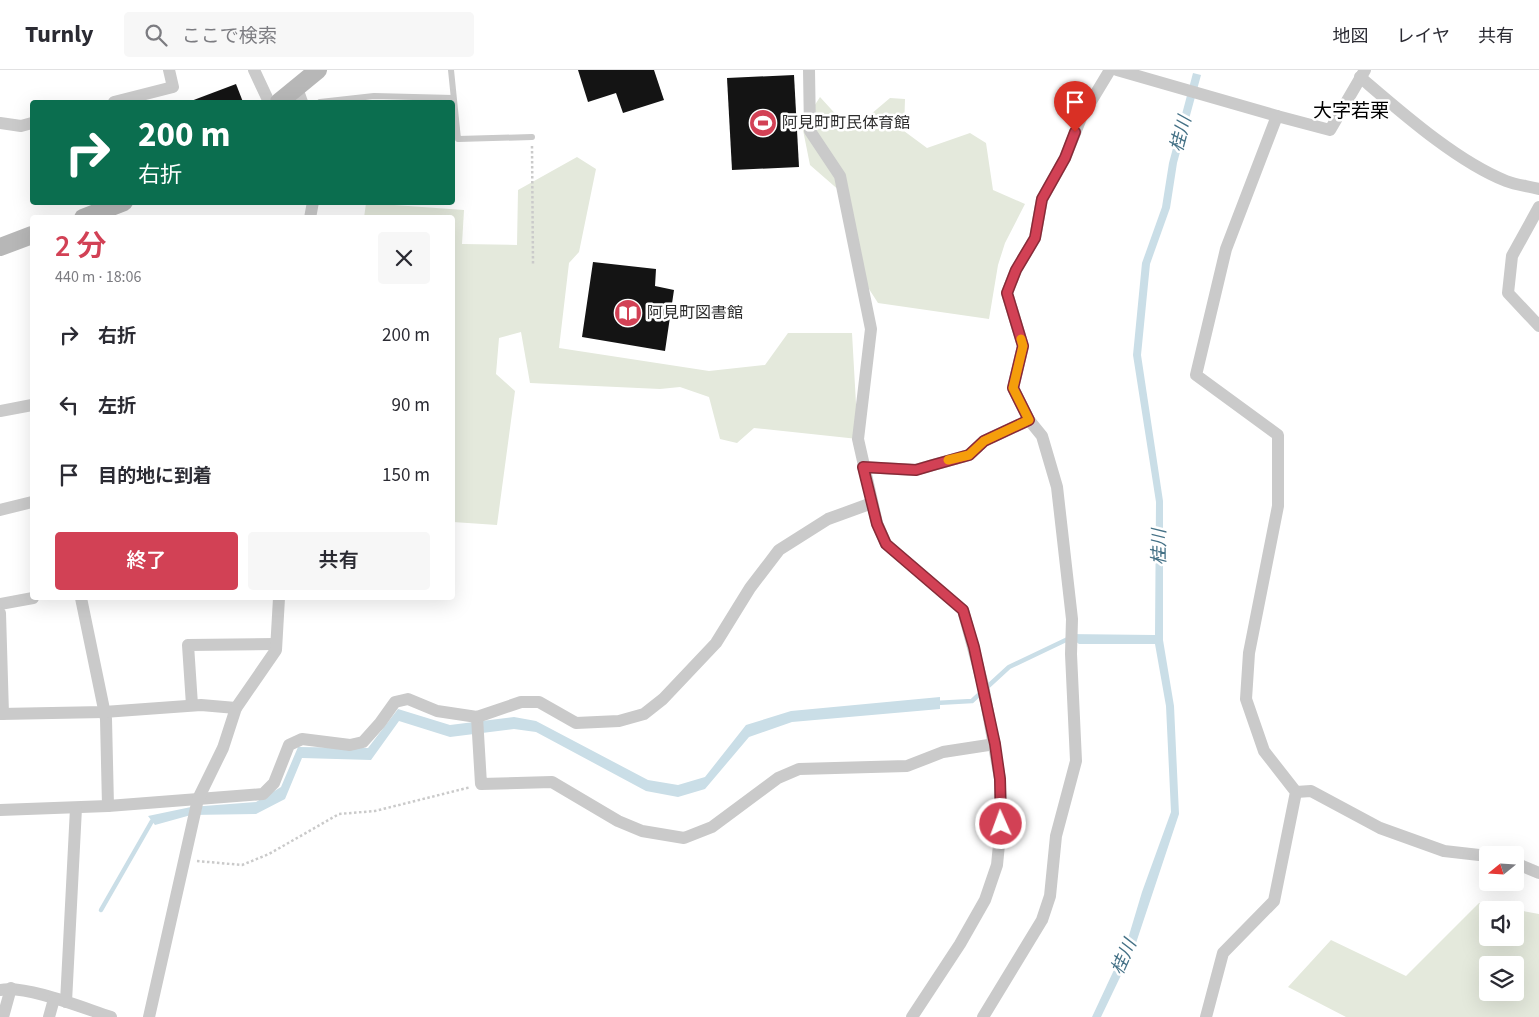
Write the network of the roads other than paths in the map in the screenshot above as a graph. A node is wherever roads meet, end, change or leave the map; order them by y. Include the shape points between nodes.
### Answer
1 (169, 70) edge
2 (254, 70) edge
3 (318, 70) edge
4 (451, 70) edge
5 (809, 70) edge
6 (1110, 70) edge
7 (1117, 70) edge
8 (1362, 74) edge
9 (300, 95) edge
10 (453, 98) joint
11 (122, 100) edge
12 (268, 100) edge
13 (285, 100) edge
14 (338, 100) edge
15 (455, 114) edge
16 (1277, 116) junction
17 (0, 123) edge
18 (30, 124) edge
19 (532, 137) road end
20 (1539, 189) edge
21 (116, 205) edge
22 (1539, 207) edge
23 (90, 215) edge
24 (30, 236) edge
25 (0, 247) edge
26 (1539, 326) edge
27 (30, 404) edge
28 (0, 411) edge
29 (1029, 420) junction
30 (863, 467) junction
31 (30, 502) edge
32 (872, 503) junction
33 (0, 510) edge
34 (30, 599) edge
35 (81, 600) edge
36 (279, 600) edge
37 (0, 604) edge
38 (0, 613) edge
39 (276, 644) junction
40 (192, 706) junction
41 (236, 708) junction
42 (104, 712) junction
43 (2, 714) edge
44 (477, 718) junction
45 (995, 744) junction
46 (1296, 792) junction
47 (198, 799) junction
48 (108, 806) junction
49 (76, 808) junction
50 (0, 810) edge
51 (1479, 855) edge
52 (1524, 866) edge
53 (1539, 872) edge
54 (5, 989) edge
55 (60, 1001) junction
56 (3, 1017) edge
57 (49, 1017) edge
58 (111, 1017) edge
59 (149, 1017) edge
60 (912, 1017) edge
61 (983, 1017) edge
62 (1206, 1017) edge

1 - 11 street via 173,87
2 - 12 street
3 - 9 street
4 - 10 lane
5 - 30 street via 810,131 840,176 871,330 858,440
6 - 29 street via 1081,118 1065,158 1042,199 1035,238 1007,293 1023,346 1013,388
7 - 16 street
8 - 16 street via 1330,130
8 - 20 street via 1406,116 1465,160 1506,181
9 - 13 street
10 - 14 lane via 374,96
15 - 19 lane via 458,138
16 - 46 street via 1226,249 1196,375 1278,436 1278,506 1249,653 1246,699 1264,751
17 - 18 street via 22,126
21 - 23 street
22 - 26 street via 1512,256 1508,293
24 - 25 street
27 - 28 street
29 - 30 street via 984,441 969,455 916,470
29 - 61 street via 1042,436 1057,487 1072,619 1076,761 1056,836 1050,896 1042,920
30 - 32 street
31 - 33 street
32 - 44 street via 828,519 779,550 750,588 716,643 663,699 644,714 619,721 576,723 539,702 521,702
32 - 45 street via 886,544 963,610
34 - 37 street
35 - 42 street
36 - 39 street
38 - 43 street
39 - 40 street via 188,645
39 - 41 street via 276,650
40 - 41 street
40 - 42 street
41 - 47 street via 223,748
42 - 43 street
42 - 48 street
44 - 45 street via 481,784 552,782 618,821 642,831 684,838 712,827 778,778 799,769 907,766 943,752
44 - 47 street via 437,710 408,699 395,702 366,741 350,745 302,739 288,745 274,783 263,794
45 - 60 street via 1000,779 998,865 985,900
46 - 51 street via 1311,791 1380,828 1444,851
46 - 62 street via 1274,901 1223,953
47 - 48 street
47 - 59 street
48 - 49 street
49 - 50 street
49 - 55 street
52 - 53 street
54 - 55 street
54 - 56 street
55 - 57 street
55 - 58 street

